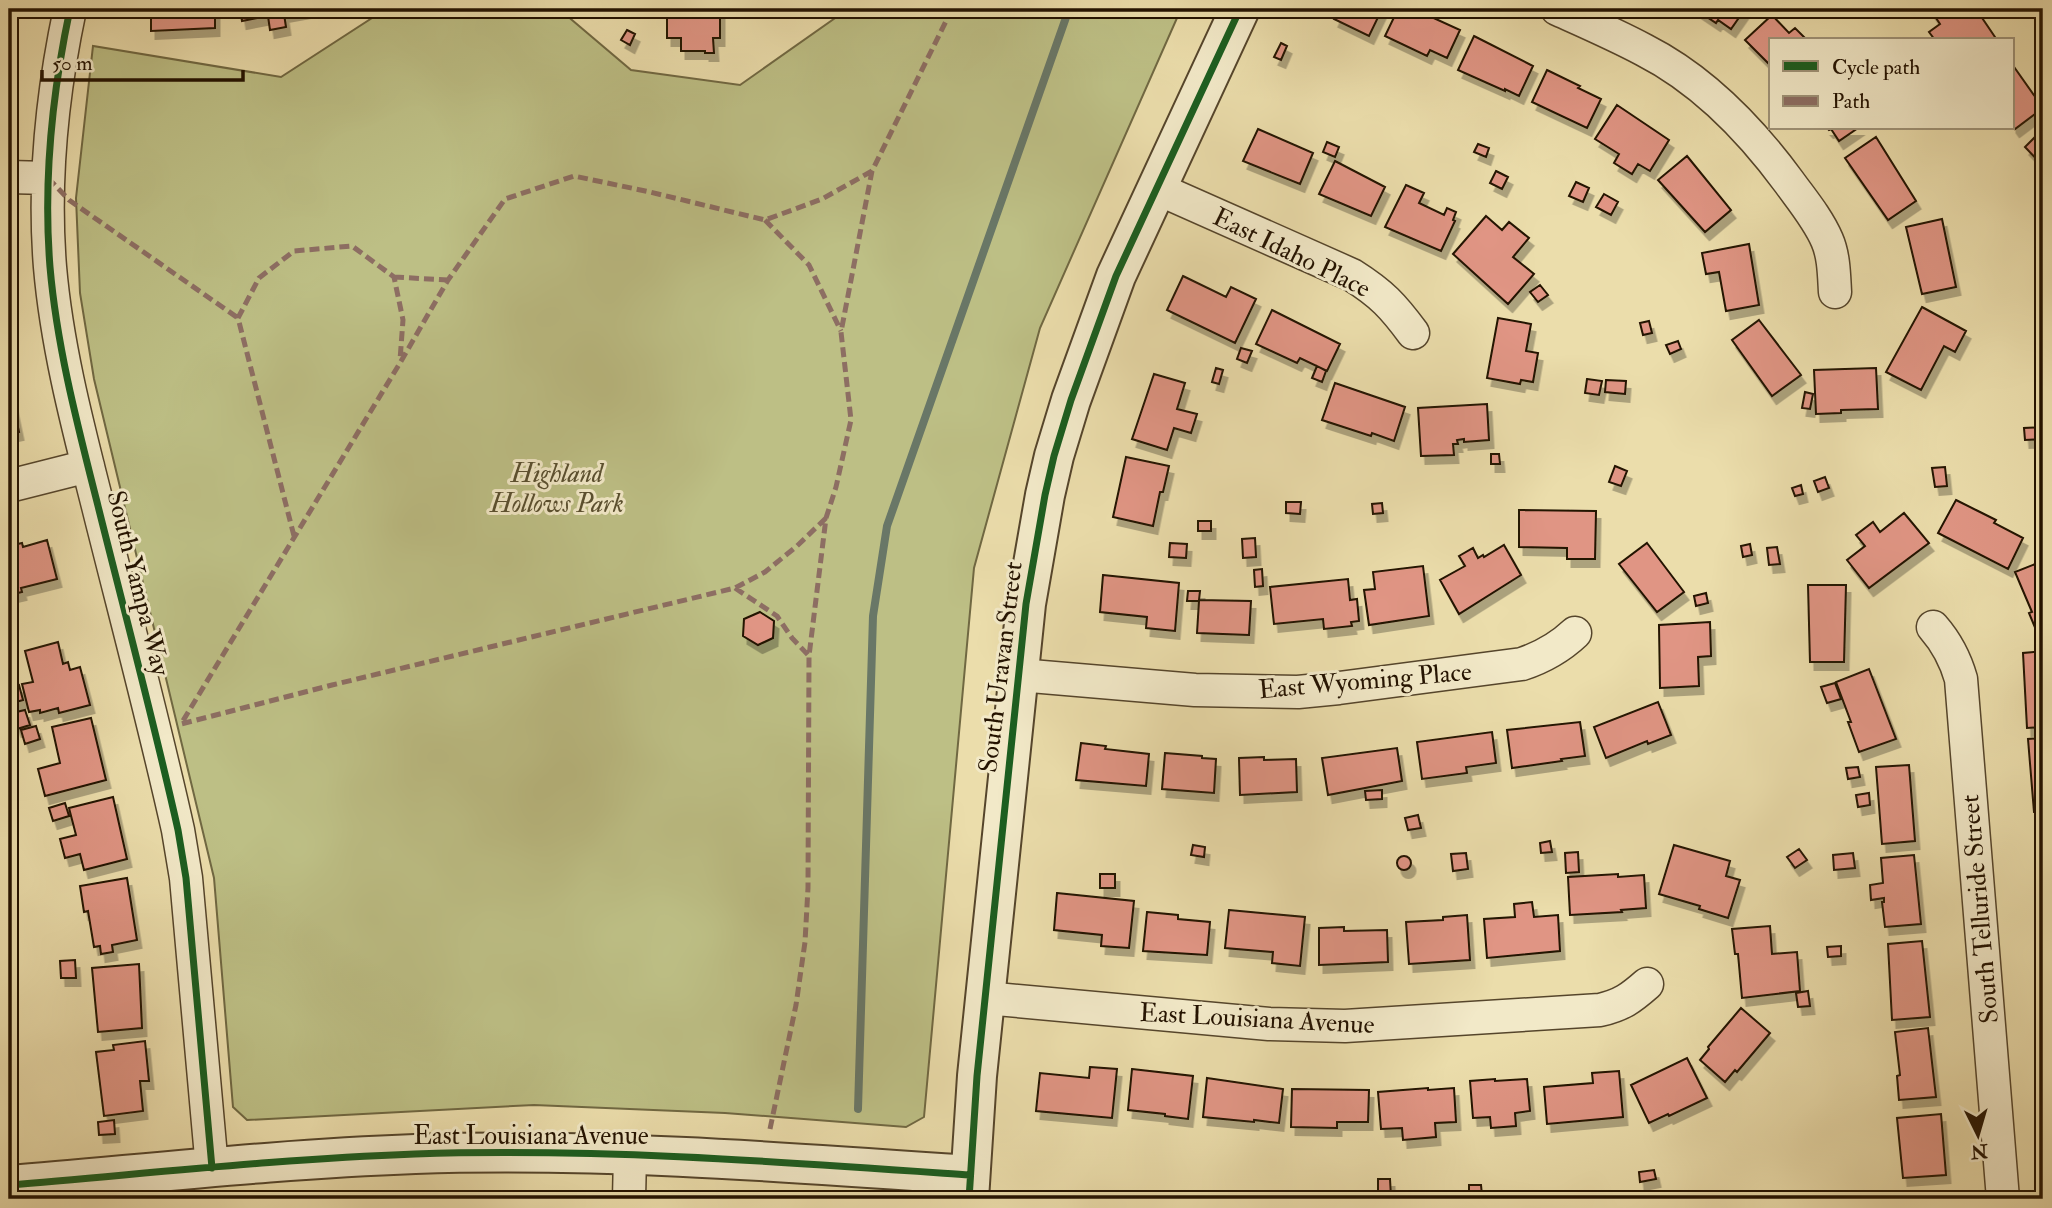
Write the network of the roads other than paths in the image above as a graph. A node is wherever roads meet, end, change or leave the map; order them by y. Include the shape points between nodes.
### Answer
1 (70, 9) edge
2 (1240, 9) edge
3 (1557, 9) edge
4 (9, 177) edge
5 (48, 178) junction
6 (1156, 188) junction
7 (1835, 292) dead end
8 (1413, 333) dead end
9 (88, 466) junction
10 (9, 486) edge
11 (1933, 626) dead end
12 (1576, 633) dead end
13 (1019, 675) junction
14 (1647, 984) dead end
15 (985, 998) junction
16 (630, 1155) junction
17 (212, 1168) junction
18 (9, 1185) edge
19 (970, 1187) edge
20 (629, 1199) edge
21 (2003, 1199) edge

1 - 5 street, South Yampa Way via 53,104
2 - 6 street, South Uravan Street
3 - 7 street via 1646,50 1697,83 1742,124 1808,208 1827,240
4 - 5 street
5 - 9 street, South Yampa Way via 55,309
6 - 8 street, East Idaho Place via 1352,275 1377,291
6 - 13 street, South Uravan Street via 1091,339 1054,456 1026,604
9 - 10 street
9 - 17 street, South Yampa Way via 178,830
11 - 21 street, South Telluride Street via 1947,643 1961,679
12 - 13 street, East Wyoming Place via 1544,656 1522,664 1298,692 1195,690
13 - 15 street, South Uravan Street
14 - 15 street, East Louisiana Avenue via 1629,1000 1601,1010 1345,1026 1269,1024
15 - 19 street, South Uravan Street
16 - 17 street, East Louisiana Avenue via 415,1154
16 - 19 street, East Louisiana Avenue via 731,1159
16 - 20 street
17 - 18 street, East Louisiana Avenue

